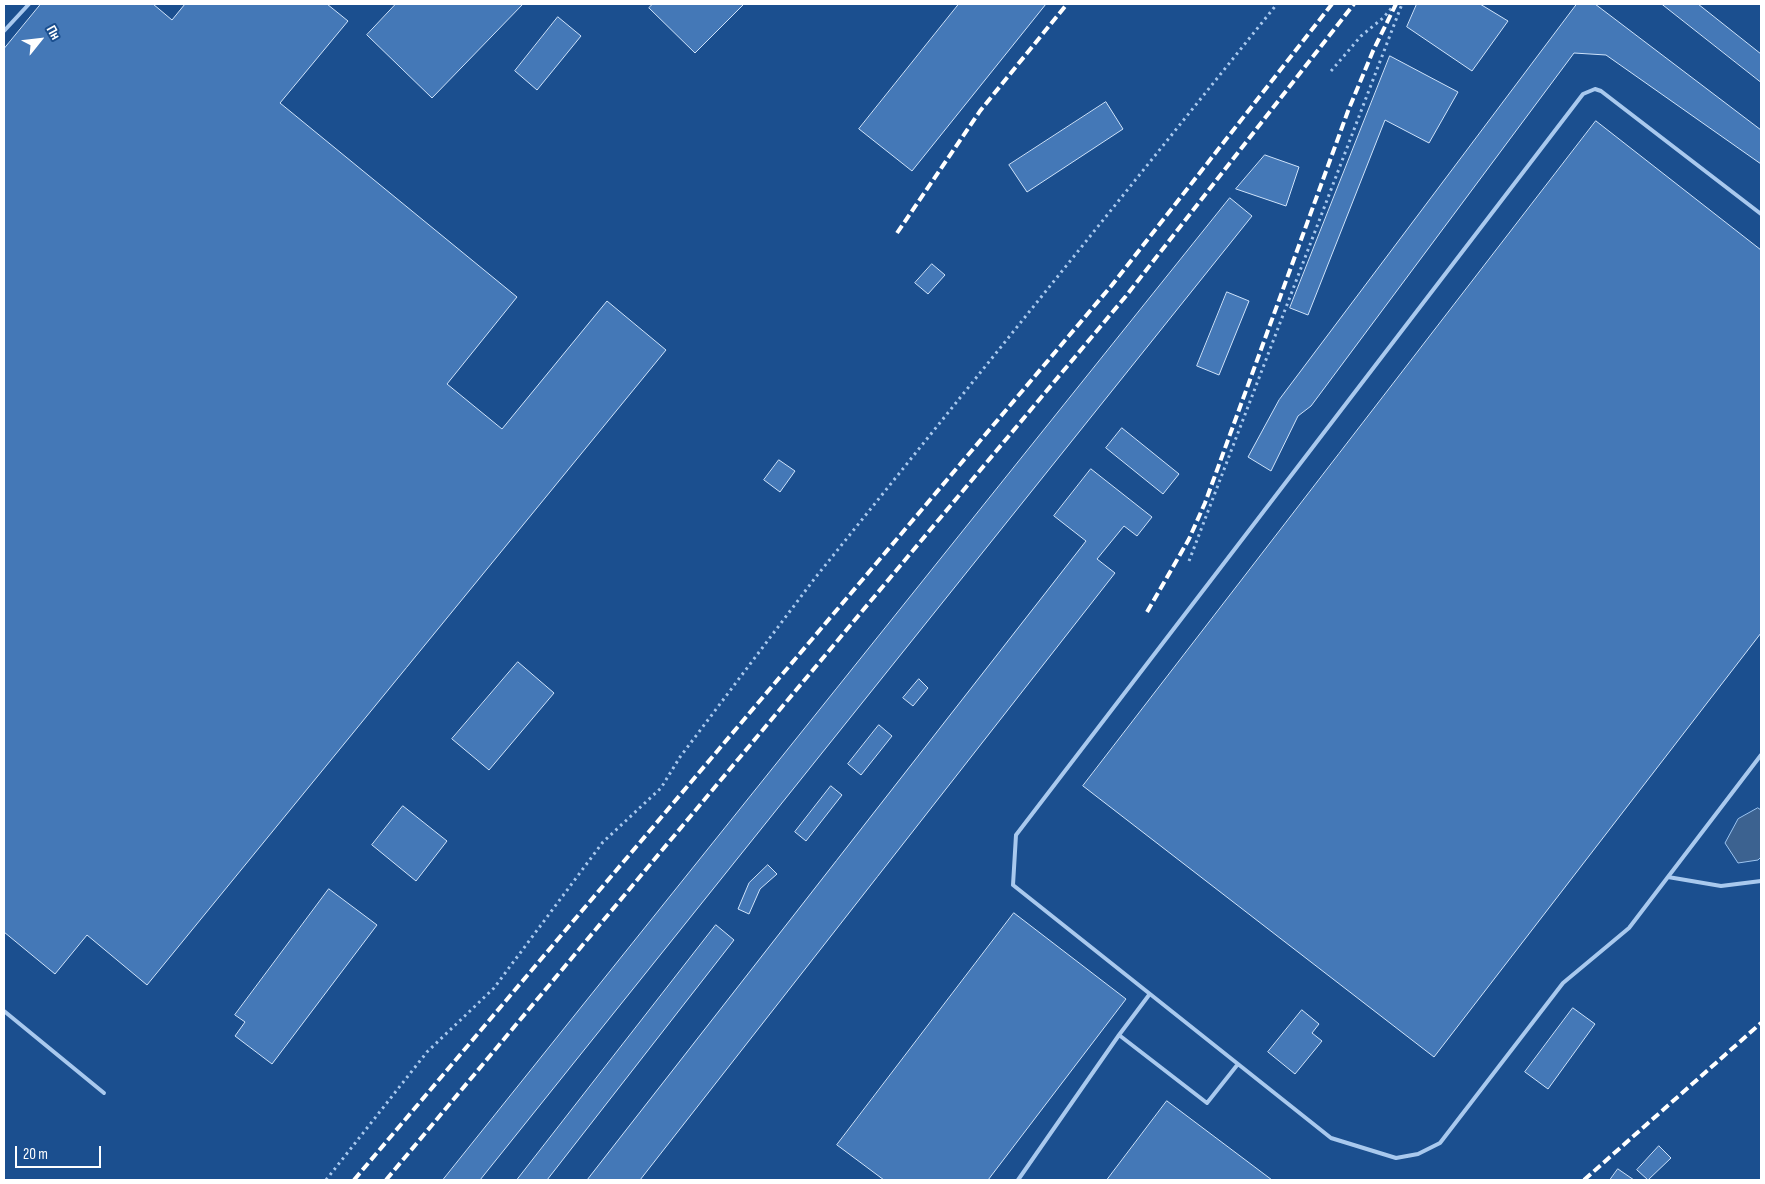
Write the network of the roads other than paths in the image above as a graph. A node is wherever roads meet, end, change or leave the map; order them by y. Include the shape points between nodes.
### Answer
1 (29, 4) edge
2 (4, 31) edge
3 (1761, 214) edge
4 (1761, 756) edge
5 (1668, 877) junction
6 (1761, 881) edge
7 (1149, 995) junction
8 (4, 1011) edge
9 (1119, 1035) junction
10 (1238, 1064) junction
11 (104, 1093) dead end
12 (1018, 1180) edge

1 - 2 lane
3 - 7 lane via 1601,91 1595,89 1583,94 1016,835 1013,885
4 - 5 lane
5 - 6 lane via 1721,886
5 - 10 lane via 1629,928 1563,982 1440,1144 1418,1154 1396,1158 1331,1138
7 - 9 lane
7 - 10 lane
8 - 11 lane
9 - 10 lane via 1208,1103
9 - 12 lane

